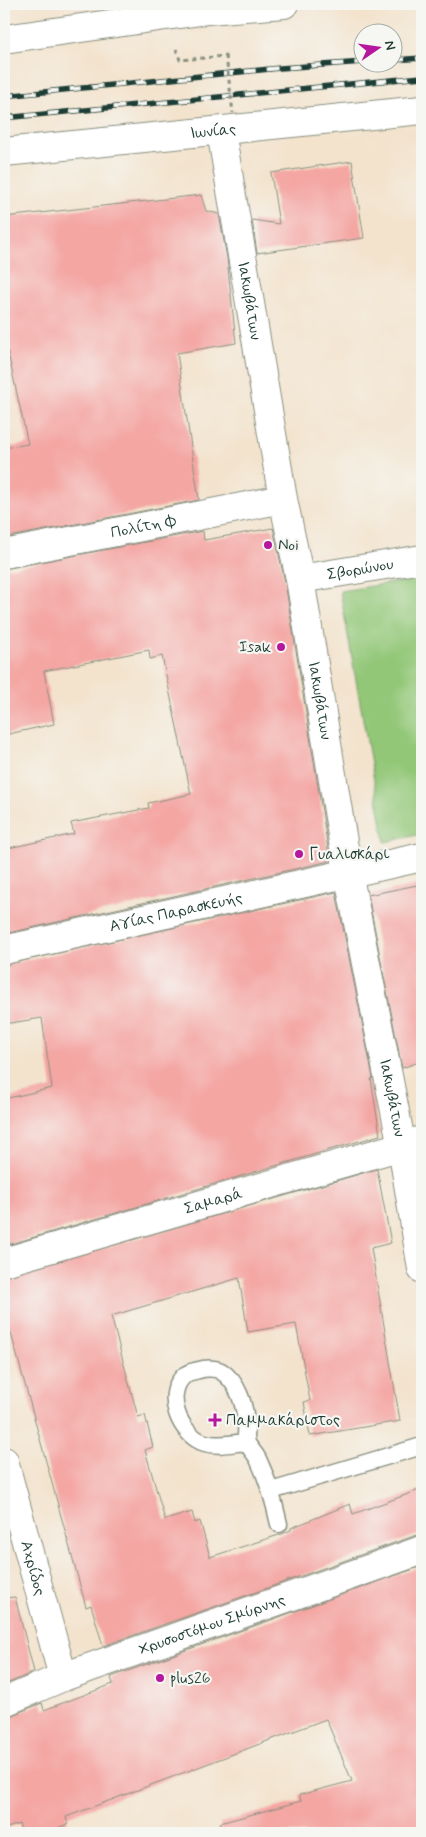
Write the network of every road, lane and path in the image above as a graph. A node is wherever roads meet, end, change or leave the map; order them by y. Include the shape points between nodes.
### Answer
1 (284, 4) edge
2 (207, 7) edge
3 (4, 39) edge
4 (180, 60) dead end
5 (422, 110) edge
6 (227, 122) junction
7 (4, 152) edge
8 (283, 499) junction
9 (4, 554) edge
10 (422, 559) edge
11 (300, 579) junction
12 (422, 857) edge
13 (348, 872) junction
14 (4, 950) edge
15 (412, 1144) edge
16 (4, 1262) edge
17 (422, 1269) edge
18 (246, 1442) junction
19 (422, 1446) edge
20 (4, 1460) edge
21 (271, 1491) junction
22 (279, 1524) dead end
23 (422, 1550) edge
24 (63, 1678) junction
25 (4, 1702) edge

1 - 2 street
2 - 3 street
4 - 6 path, bridge via 226,56
5 - 6 street, Ιωνίας
6 - 7 street, Ιωνίας
6 - 8 street, Ιακωβάτων
8 - 9 street, Πολίτη Φ
8 - 11 street, Ιακωβάτων
10 - 11 street, Σβορώνου
11 - 13 street, Ιακωβάτων
12 - 13 street, Αγίας Παρασκευής
13 - 14 street, Αγίας Παρασκευής
13 - 15 street, Ιακωβάτων
15 - 16 street, Σαμαρά
15 - 17 street, Ιακωβάτων
18 - 18 lane via 242,1400 231,1382 220,1370 204,1368 185,1375 175,1397 182,1426 190,1436 219,1445
18 - 21 lane via 256,1456
19 - 21 lane
20 - 24 street, Αχρίδος
21 - 22 lane
23 - 24 street, Χρυσοστόμου Σμύρνης
24 - 25 street, Χρυσοστόμου Σμύρνης

